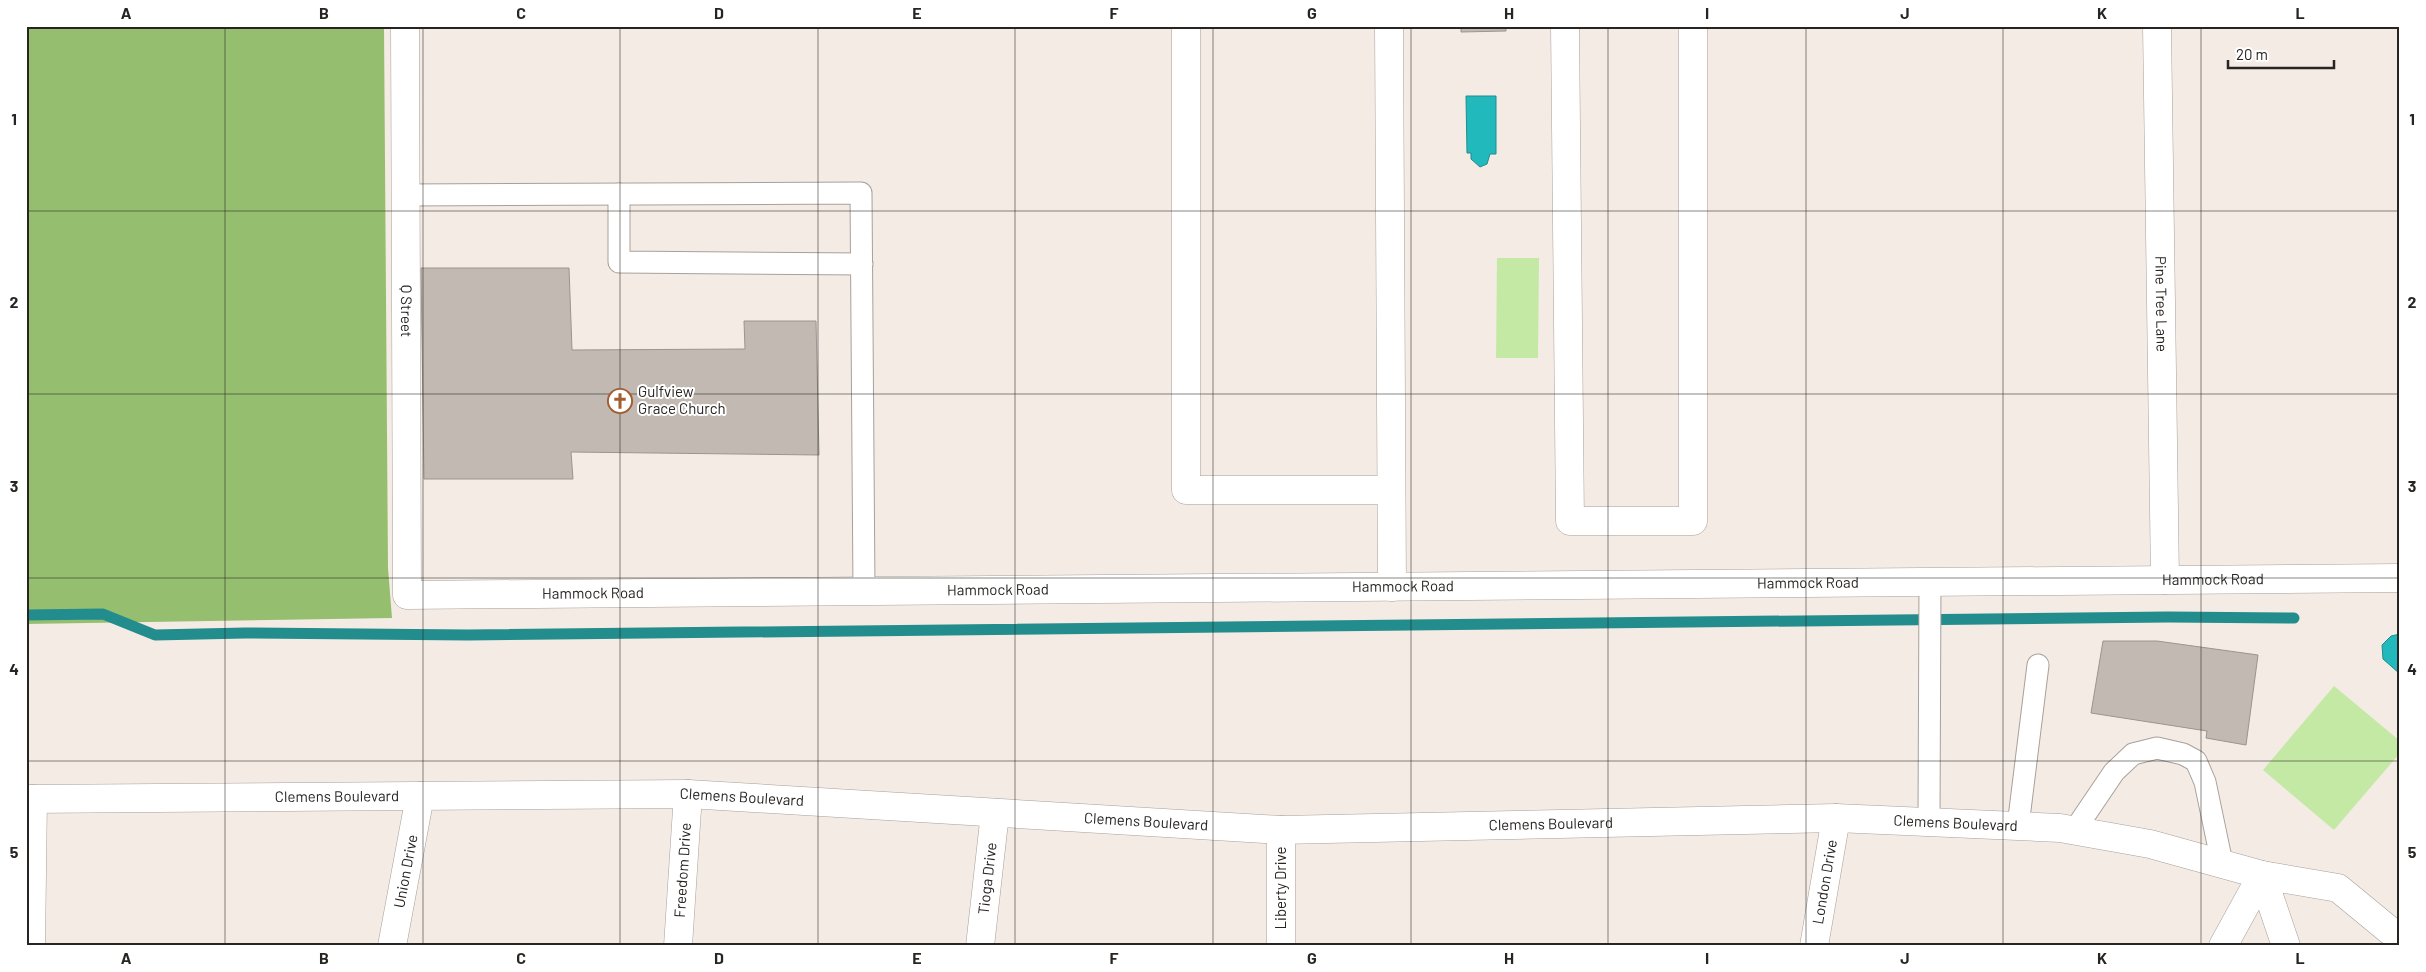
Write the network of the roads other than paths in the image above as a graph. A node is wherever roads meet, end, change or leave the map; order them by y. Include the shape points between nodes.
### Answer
1 (405, 26) edge
2 (1186, 26) edge
3 (1389, 26) edge
4 (1564, 26) edge
5 (1692, 26) edge
6 (2157, 26) edge
7 (619, 194) junction
8 (405, 195) junction
9 (862, 264) junction
10 (1391, 490) junction
11 (2400, 578) edge
12 (2165, 580) junction
13 (1930, 582) junction
14 (1392, 587) junction
15 (864, 591) junction
16 (407, 595) joint
17 (2038, 665) dead end
18 (688, 794) junction
19 (420, 796) junction
20 (30, 799) edge
21 (995, 813) junction
22 (1836, 818) junction
23 (1929, 822) junction
24 (2018, 826) junction
25 (1281, 830) junction
26 (2074, 831) junction
27 (2222, 862) junction
28 (2262, 875) junction
29 (2400, 939) edge
30 (31, 946) edge
31 (392, 946) edge
32 (678, 946) edge
33 (980, 946) edge
34 (1281, 946) edge
35 (1814, 946) edge
36 (2223, 946) edge
37 (2286, 946) edge

1 - 8 street, Q Street
2 - 10 street via 1186,490
3 - 10 street
4 - 5 street via 1570,522 1693,522
6 - 12 street, Pine Tree Lane
7 - 8 lane
7 - 9 lane via 618,262
7 - 9 lane via 861,193
8 - 16 street, Q Street
9 - 15 lane
10 - 14 street
11 - 12 street, Hammock Road
12 - 13 street, Hammock Road
13 - 14 street, Hammock Road
13 - 23 lane
14 - 15 street, Hammock Road
15 - 16 street, Hammock Road
17 - 24 lane
18 - 19 street, Clemens Boulevard
18 - 21 street, Clemens Boulevard
18 - 32 street, Freedom Drive
19 - 20 street, Clemens Boulevard
19 - 31 street, Union Drive
20 - 30 street
21 - 25 street, Clemens Boulevard
21 - 33 street, Tioga Drive
22 - 23 street, Clemens Boulevard
22 - 25 street, Clemens Boulevard
22 - 35 street, London Drive
23 - 24 street, Clemens Boulevard
24 - 26 street, Clemens Boulevard
25 - 34 street, Liberty Drive
26 - 27 street, Clemens Boulevard via 2150,844
26 - 27 lane via 2114,772 2133,754 2158,748 2182,754 2196,762 2204,782
27 - 28 street, Clemens Boulevard
28 - 29 street, Clemens Boulevard via 2338,888
28 - 36 street
28 - 37 street

